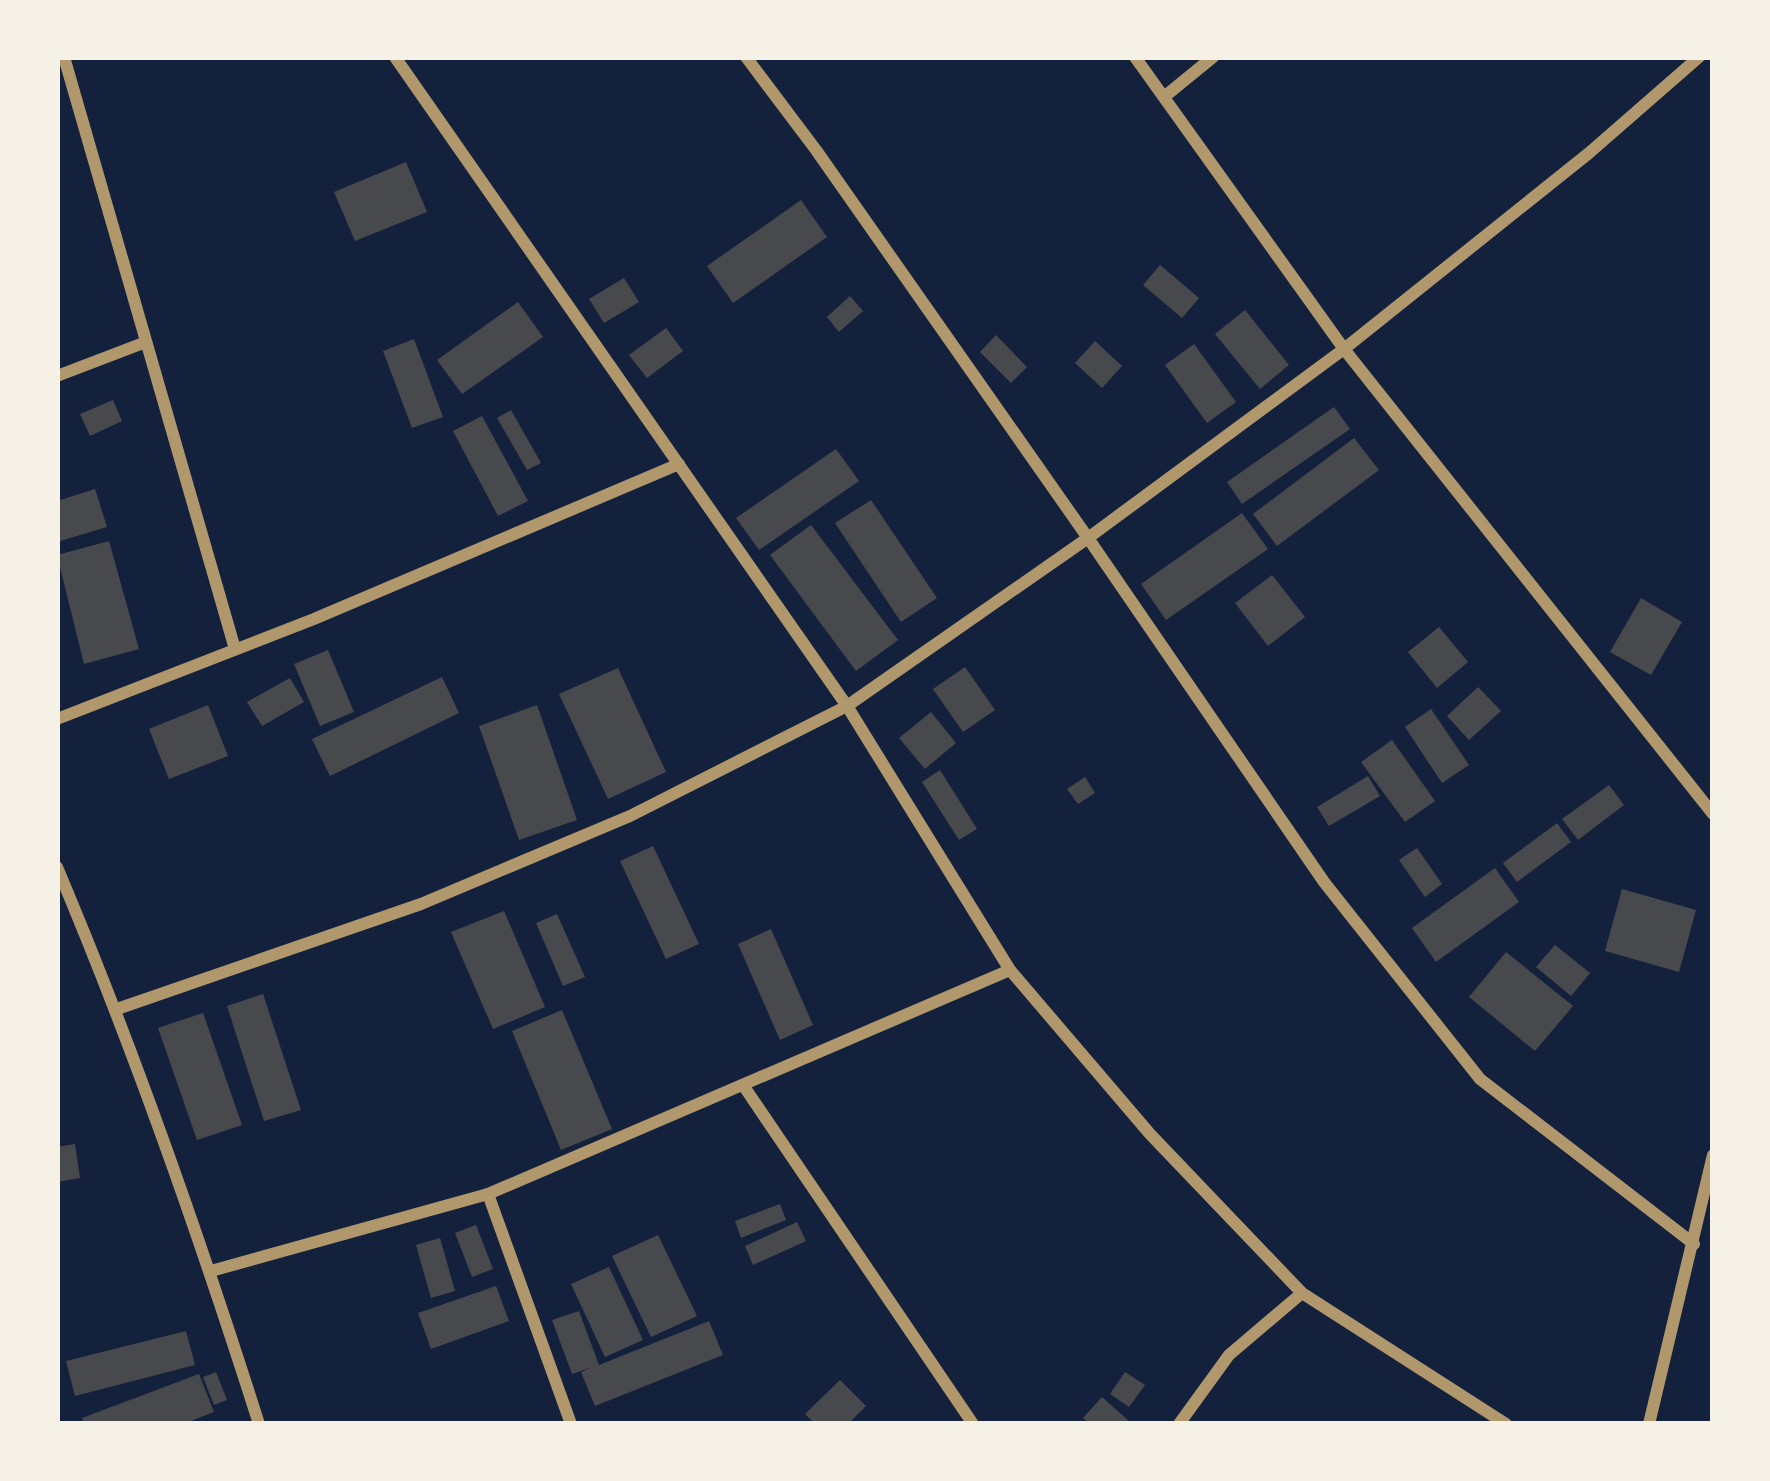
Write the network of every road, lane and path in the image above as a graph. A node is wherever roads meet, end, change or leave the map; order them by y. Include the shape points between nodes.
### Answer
1 (64, 57) edge
2 (395, 57) edge
3 (746, 57) edge
4 (1135, 57) edge
5 (1213, 57) edge
6 (1699, 57) edge
7 (1164, 97) junction
8 (146, 342) junction
9 (1344, 349) junction
10 (57, 376) edge
11 (680, 464) junction
12 (1088, 538) junction
13 (235, 650) junction
14 (847, 706) junction
15 (57, 719) edge
16 (1713, 814) edge
17 (57, 867) edge
18 (1010, 970) junction
19 (117, 1009) junction
20 (742, 1085) junction
21 (1713, 1156) edge
22 (488, 1194) junction
23 (1707, 1209) edge
24 (1694, 1244) junction
25 (211, 1271) junction
26 (1302, 1293) junction
27 (259, 1424) edge
28 (571, 1424) edge
29 (973, 1424) edge
30 (1179, 1424) edge
31 (1506, 1424) edge
32 (1649, 1424) edge

1 - 8 street
2 - 11 street
3 - 12 street
4 - 7 street
5 - 7 street
6 - 9 street
7 - 9 street
8 - 10 street
8 - 13 street
9 - 12 street
9 - 16 street
11 - 13 street
11 - 14 street
12 - 14 street
12 - 24 street via 1324,882 1480,1079
13 - 15 street
14 - 18 street
14 - 19 street via 630,816 442,895
17 - 19 street
18 - 20 street
18 - 26 street via 1150,1134
19 - 25 street
20 - 22 street
20 - 29 street
21 - 23 street
22 - 25 street
22 - 28 street
23 - 24 street
24 - 32 street
25 - 27 street
26 - 30 street via 1229,1354
26 - 31 street

